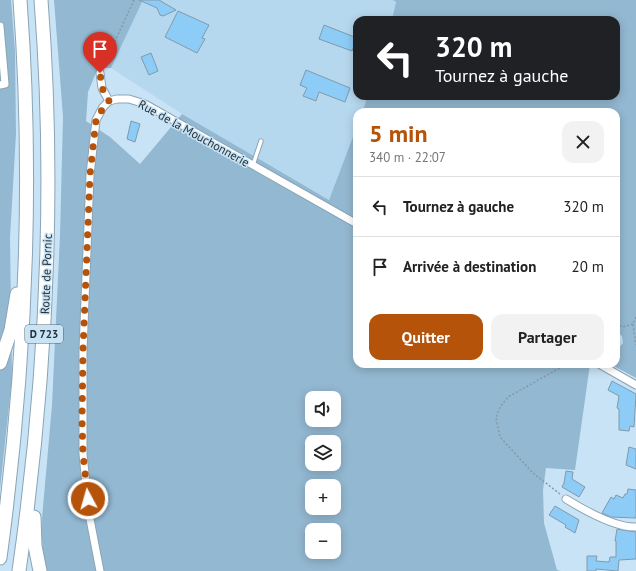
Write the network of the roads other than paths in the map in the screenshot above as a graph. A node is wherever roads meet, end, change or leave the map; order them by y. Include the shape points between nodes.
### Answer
1 (20, 0) edge
2 (41, 0) edge
3 (0, 26) edge
4 (100, 73) road end
5 (0, 85) edge
6 (109, 101) junction
7 (261, 141) dead end
8 (253, 165) junction
9 (353, 222) edge
10 (25, 276) junction
11 (0, 363) edge
12 (606, 368) edge
13 (636, 385) edge
14 (32, 477) junction
15 (566, 499) road end
16 (636, 528) edge
17 (0, 558) edge
18 (20, 571) edge
19 (40, 571) edge
20 (100, 571) edge

1 - 10 highway, Route de Pornic / D 723 via 26,124
2 - 14 highway, Route de Pornic / D 723 via 47,115 47,257 43,353
3 - 5 street via 5,84
4 - 6 street via 102,88
6 - 8 street, Rue de la Mouchonnerie via 116,98 129,99 145,104
6 - 20 street via 96,120 90,175 83,350 83,454 89,514
7 - 8 lane
8 - 9 street, Rue de la Mouchonnerie
10 - 11 highway via 17,292 12,330
10 - 17 highway, Route de Pornic / D 723 via 18,404
12 - 13 street
14 - 18 highway, Route de Pornic / D 723
14 - 19 highway via 37,497 34,532
15 - 16 street via 616,524

